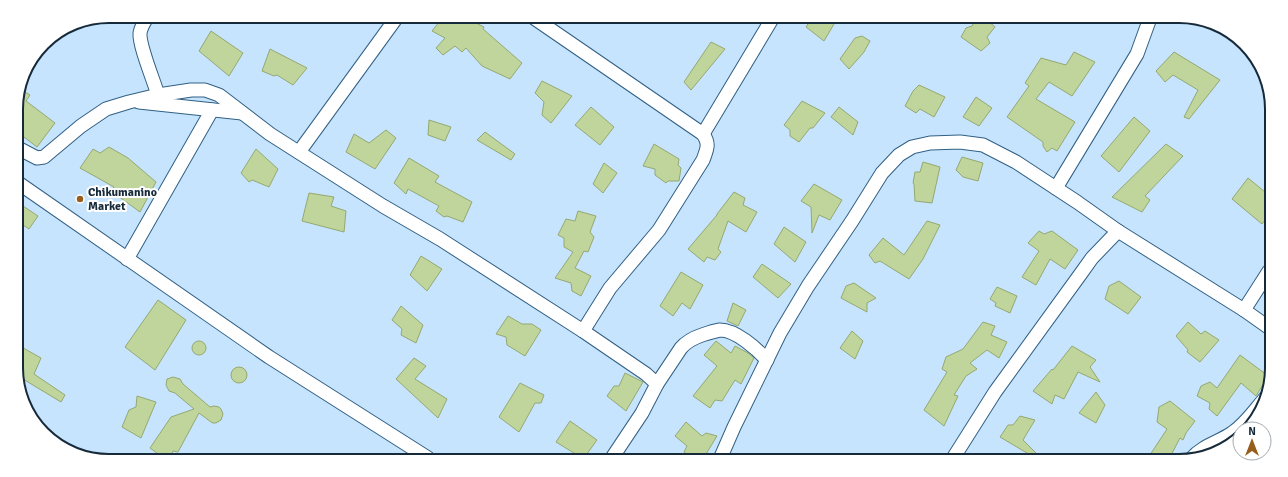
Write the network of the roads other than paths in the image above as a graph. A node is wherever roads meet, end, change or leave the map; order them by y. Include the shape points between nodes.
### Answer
1 (144, 23) edge
2 (393, 23) edge
3 (551, 23) edge
4 (770, 23) edge
5 (1147, 23) edge
6 (158, 94) junction
7 (129, 102) junction
8 (212, 110) junction
9 (242, 113) junction
10 (703, 134) junction
11 (23, 151) edge
12 (299, 152) junction
13 (23, 186) edge
14 (1056, 188) junction
15 (1118, 231) junction
16 (127, 259) junction
17 (1265, 277) edge
18 (1244, 310) junction
19 (1265, 325) edge
20 (583, 331) junction
21 (767, 360) junction
22 (657, 384) junction
23 (1251, 414) edge
24 (1199, 451) edge
25 (420, 454) edge
26 (615, 454) edge
27 (722, 454) edge
28 (956, 454) edge

1 - 6 street via 140,34 141,45
2 - 12 street
3 - 10 street
4 - 10 street
5 - 14 street via 1137,54
6 - 7 street
6 - 9 street via 205,90 219,95
7 - 8 street
7 - 11 street via 106,109 44,157 37,158
8 - 9 street
8 - 16 street
9 - 12 street
10 - 20 street via 707,140 703,160 659,230 610,288
12 - 20 street
13 - 16 street
14 - 15 street
14 - 21 street via 1016,162 983,145 960,142 930,143 912,147 899,155 882,173 808,286
15 - 18 street
15 - 28 street via 1092,258 1072,285 996,392
16 - 25 street via 269,357
17 - 18 street
18 - 19 street
20 - 22 street
21 - 22 street via 752,344 731,333 716,331 685,343
21 - 27 street
22 - 26 street via 642,413
23 - 24 street via 1234,432

